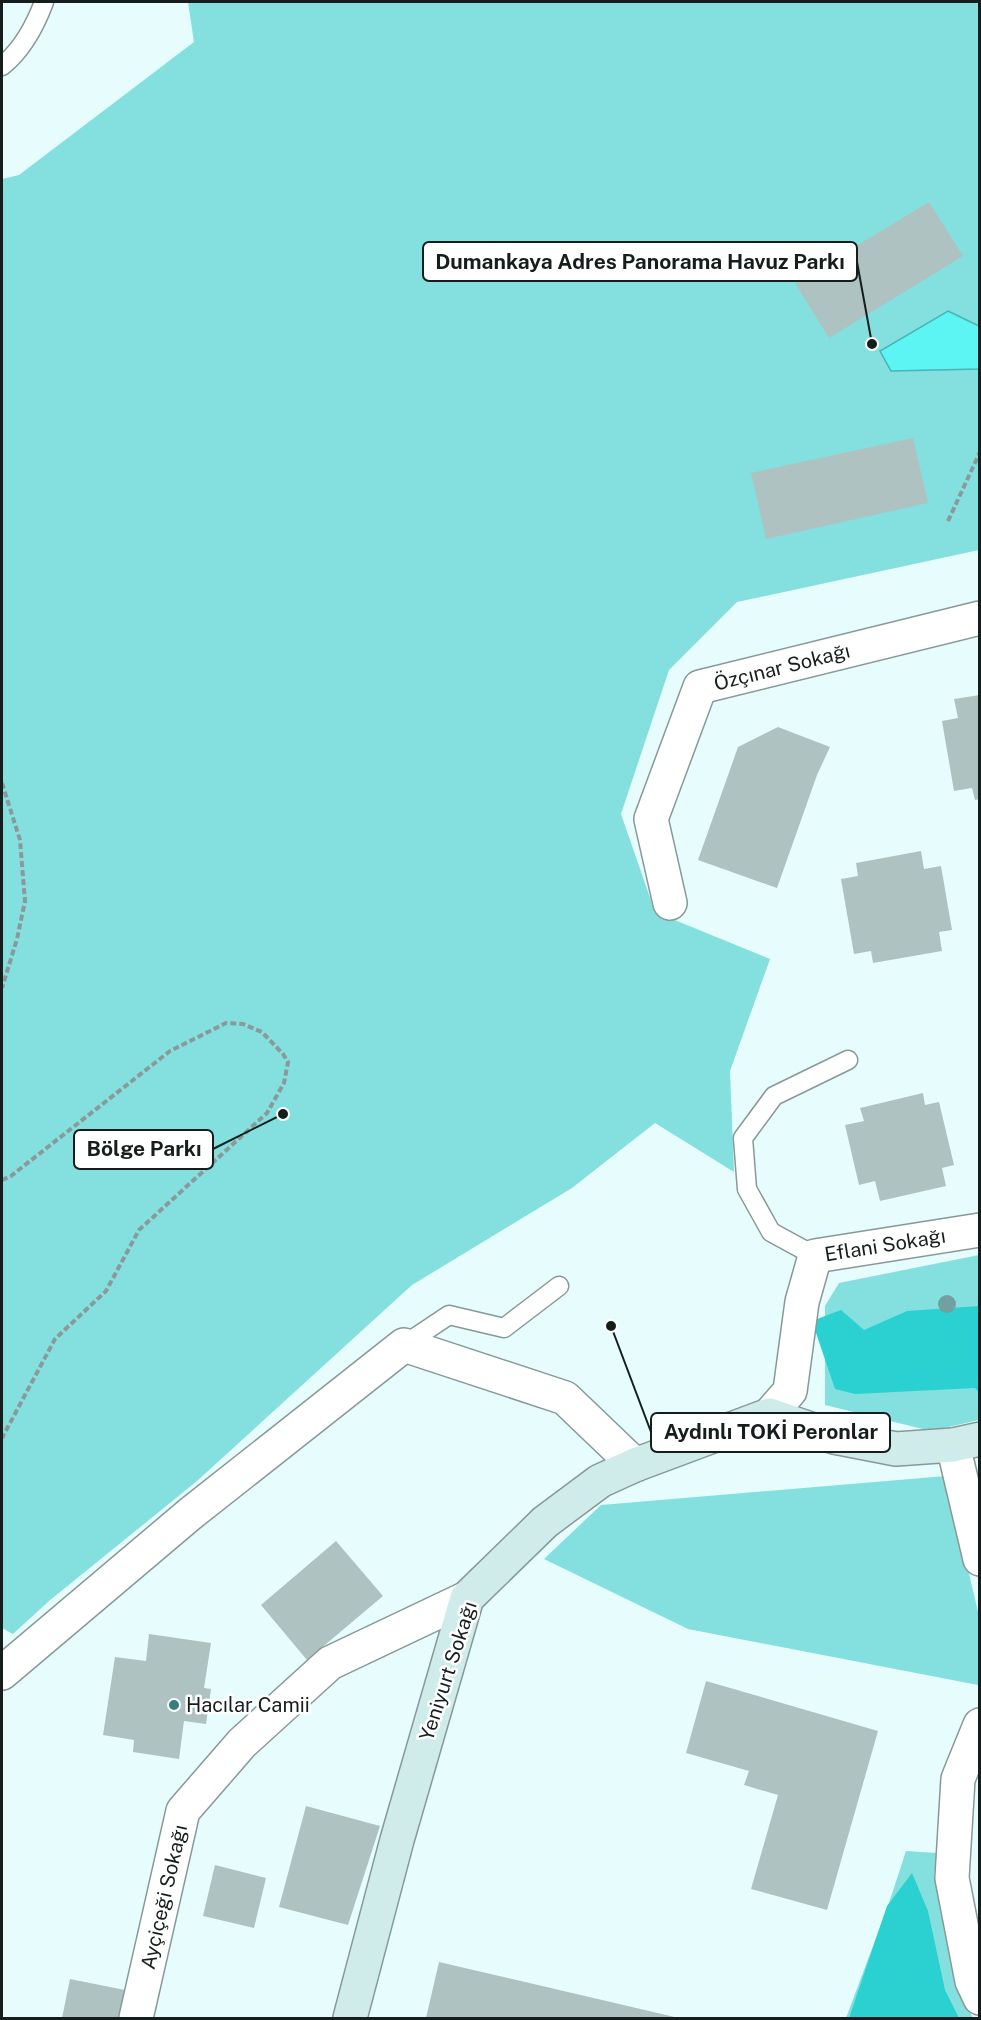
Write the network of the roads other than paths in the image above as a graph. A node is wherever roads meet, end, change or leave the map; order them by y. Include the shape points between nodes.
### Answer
1 (44, 2) edge
2 (2, 66) edge
3 (980, 618) edge
4 (670, 903) dead end
5 (848, 1060) dead end
6 (980, 1230) edge
7 (815, 1256) junction
8 (559, 1286) dead end
9 (404, 1346) junction
10 (769, 1415) junction
11 (966, 1442) edge
12 (635, 1465) junction
13 (980, 1559) edge
14 (467, 1598) junction
15 (2, 1673) edge
16 (980, 1725) edge
17 (980, 1998) edge
18 (136, 2019) edge
19 (350, 2019) edge

1 - 2 lane via 37,22
3 - 4 street, Özçınar Sokağı via 700,687 651,819
5 - 7 lane via 774,1096 743,1138 747,1189 771,1232
6 - 7 street, Eflani Sokağı
7 - 10 street, Eflani Sokağı via 802,1302 790,1390
8 - 9 lane via 504,1328 449,1315
9 - 12 street via 565,1398
9 - 15 street via 190,1514
10 - 11 street via 834,1437 896,1449
10 - 12 street, Yeniyurt Sokağı
11 - 13 street
12 - 14 street, Yeniyurt Sokağı via 600,1481 545,1522
14 - 18 street, Ayçiçeği Sokağı via 330,1663 242,1743 183,1810
14 - 19 street, Yeniyurt Sokağı
16 - 17 street via 958,1779 952,1878 972,1981

